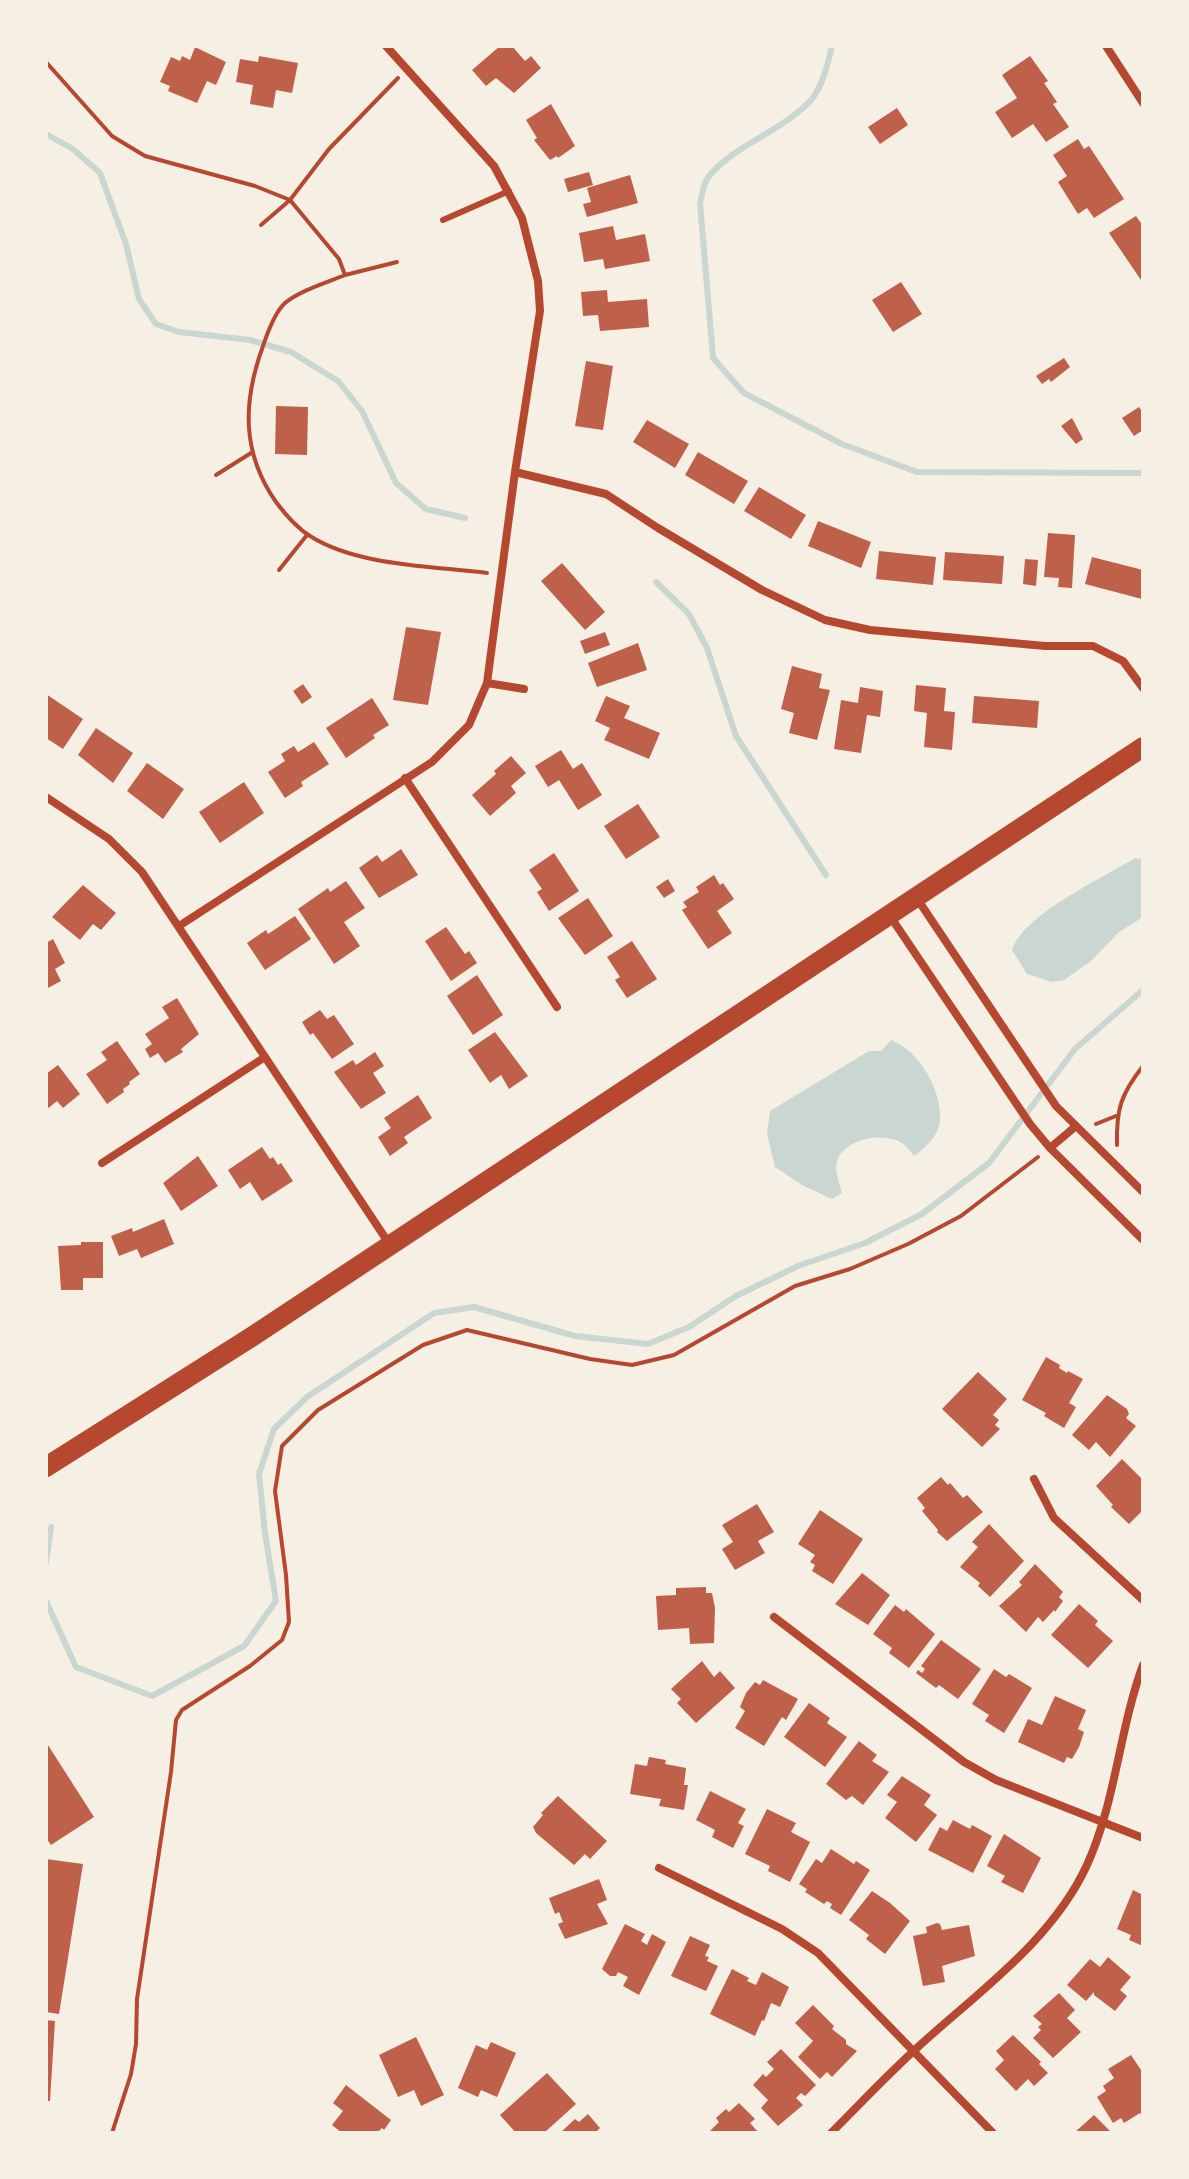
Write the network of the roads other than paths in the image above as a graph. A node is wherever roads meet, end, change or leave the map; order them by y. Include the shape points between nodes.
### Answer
1 (386, 46) edge
2 (1106, 46) edge
3 (1143, 103) edge
4 (509, 191) junction
5 (443, 220) dead end
6 (515, 472) junction
7 (487, 683) junction
8 (1143, 688) edge
9 (524, 689) dead end
10 (1143, 747) edge
11 (405, 778) junction
12 (46, 798) edge
13 (916, 897) junction
14 (890, 915) junction
15 (179, 926) junction
16 (557, 1007) dead end
17 (265, 1057) junction
18 (1076, 1126) junction
19 (1050, 1148) junction
20 (102, 1163) dead end
21 (1143, 1192) edge
22 (1143, 1240) edge
23 (390, 1245) junction
24 (46, 1467) edge
25 (1034, 1479) dead end
26 (1143, 1600) edge
27 (774, 1617) dead end
28 (1143, 1665) edge
29 (1104, 1822) junction
30 (1143, 1838) edge
31 (659, 1868) dead end
32 (914, 2051) junction
33 (831, 2133) edge
34 (993, 2133) edge

1 - 4 street via 494,166
2 - 3 street
4 - 5 lane
4 - 6 street via 533,253 540,311
6 - 7 street
6 - 8 street via 606,494 762,590 825,620 870,630 1093,646 1123,661
7 - 9 street
7 - 11 street via 469,725 432,762
10 - 13 main road
11 - 15 street
11 - 16 street
12 - 15 street via 109,839 142,872
13 - 14 main road
13 - 18 street via 1056,1106
14 - 19 street
14 - 23 main road
15 - 17 street
17 - 20 street
17 - 23 street
18 - 19 street
18 - 21 street
19 - 22 street
23 - 24 main road
25 - 26 street via 1054,1518
27 - 29 street via 964,1762
28 - 29 street
29 - 30 street
29 - 32 street via 1086,1866 1054,1918
31 - 32 street via 782,1929 818,1953
32 - 33 street
32 - 34 street

